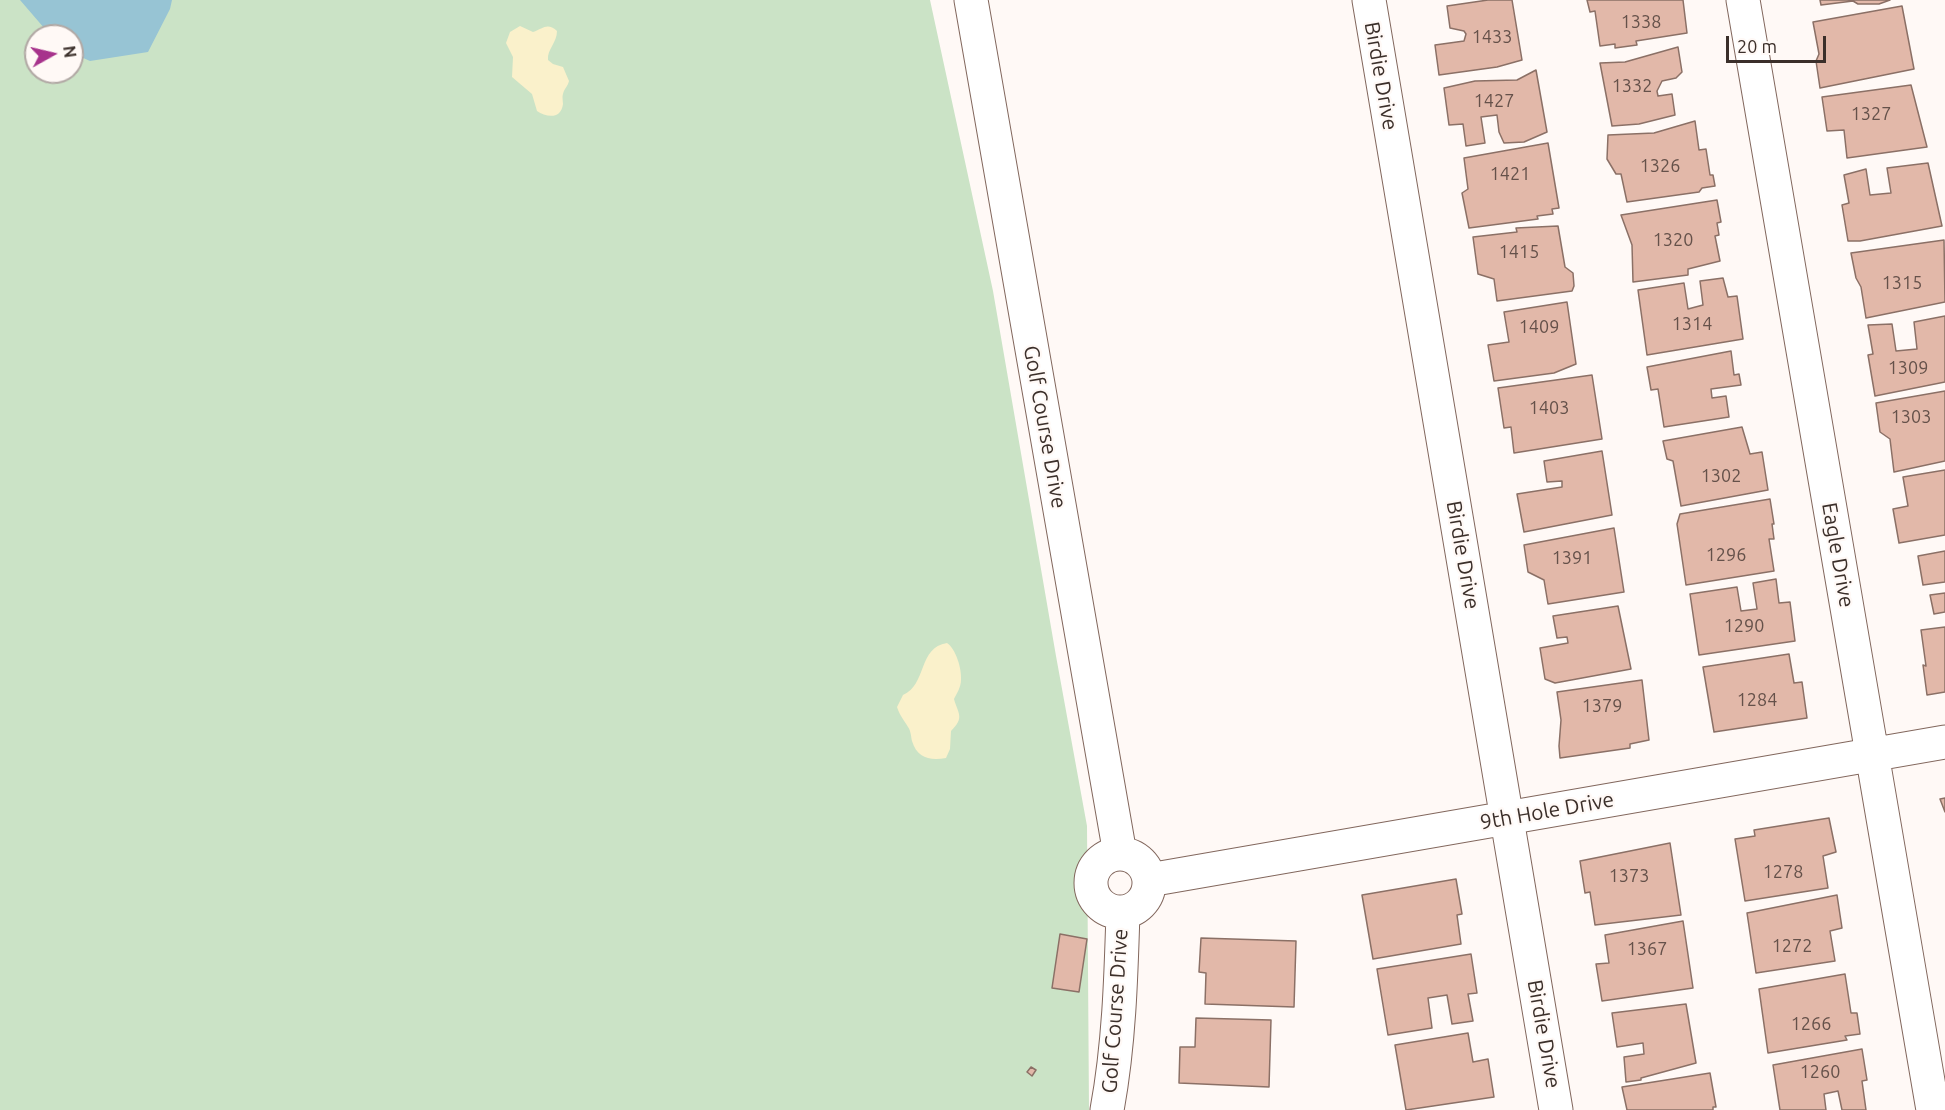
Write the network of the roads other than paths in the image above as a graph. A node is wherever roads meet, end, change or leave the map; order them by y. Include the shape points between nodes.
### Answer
1 (971, 0) edge
2 (1369, 0) edge
3 (1743, 0) edge
4 (1945, 742) edge
5 (1872, 754) junction
6 (1507, 818) junction
7 (1120, 854) junction
8 (1149, 880) junction
9 (1123, 912) junction
10 (1107, 1110) edge
11 (1556, 1110) edge
12 (1933, 1110) edge

1 - 7 street, Golf Course Drive
2 - 6 street, Birdie Drive
3 - 5 street, Eagle Drive
4 - 5 street, 9th Hole Drive
5 - 6 street, 9th Hole Drive
5 - 12 street, Eagle Drive
6 - 8 street, 9th Hole Drive
6 - 11 street, Birdie Drive
7 - 8 street via 1143,864
7 - 9 street via 1110,855 1095,867 1091,885 1105,908
8 - 9 street via 1145,898 1132,910
9 - 10 street, Golf Course Drive via 1121,992

